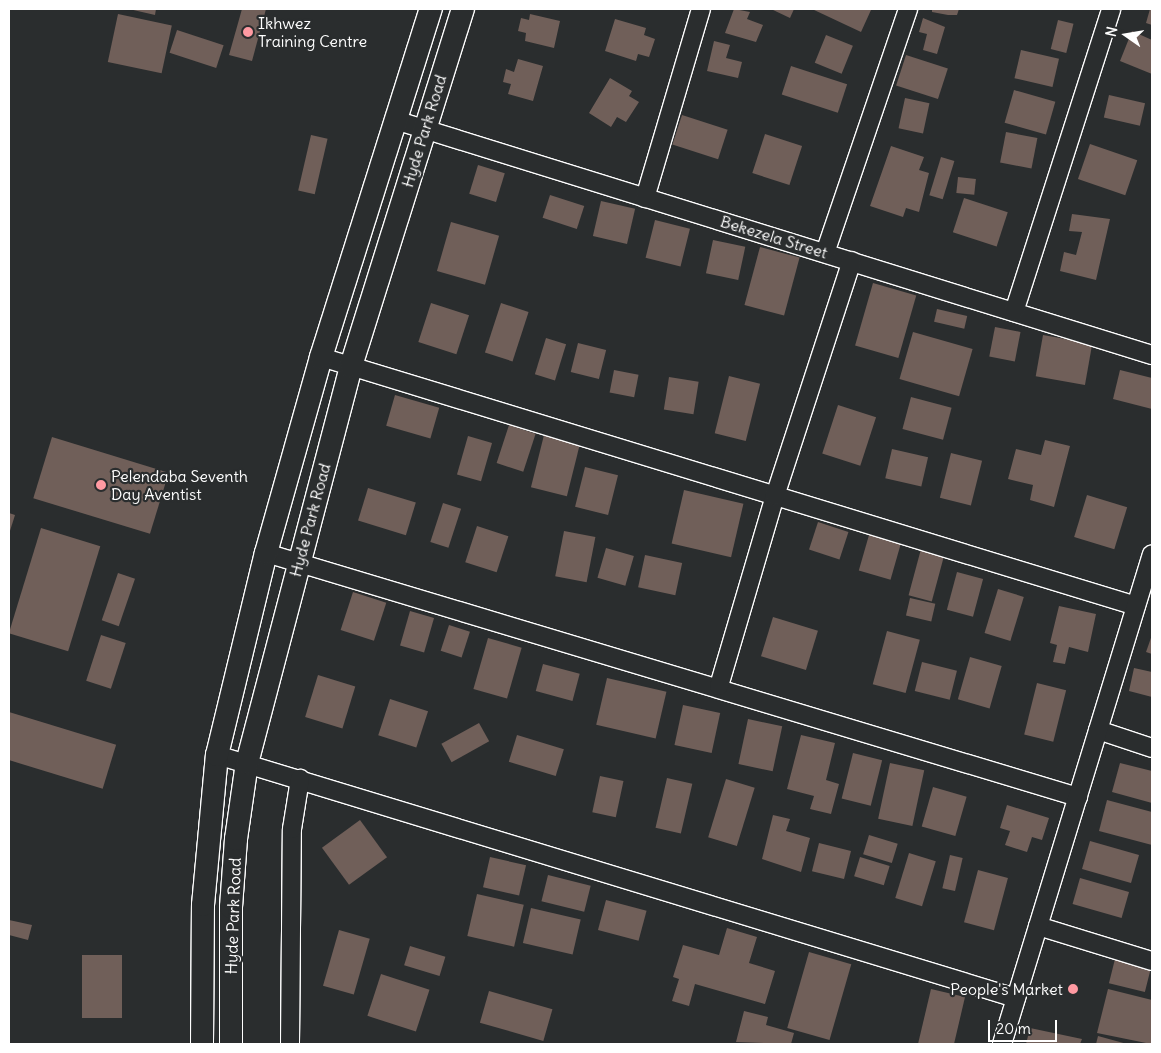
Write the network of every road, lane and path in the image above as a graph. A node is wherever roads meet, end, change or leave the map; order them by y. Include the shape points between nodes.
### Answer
1 (431, 9) edge
2 (463, 9) edge
3 (702, 9) edge
4 (908, 9) edge
5 (1111, 9) edge
6 (396, 120) junction
7 (425, 129) junction
8 (645, 198) junction
9 (825, 253) junction
10 (852, 261) junction
11 (1014, 312) junction
12 (1152, 355) edge
13 (320, 357) junction
14 (351, 366) junction
15 (775, 496) junction
16 (266, 553) junction
17 (1152, 554) edge
18 (298, 563) junction
19 (1136, 606) junction
20 (720, 686) junction
21 (1098, 730) junction
22 (1152, 748) edge
23 (217, 755) junction
24 (247, 763) junction
25 (300, 779) junction
26 (1078, 797) junction
27 (1038, 926) junction
28 (1152, 961) edge
29 (1016, 998) junction
30 (202, 1044) edge
31 (231, 1044) edge
32 (290, 1044) edge
33 (1002, 1044) edge

1 - 6 street, Hyde Park Road
2 - 7 street, Hyde Park Road
3 - 8 street
4 - 9 street
5 - 11 street
6 - 7 street, Bekezela Street
6 - 13 street, Hyde Park Road
7 - 8 street, Bekezela Street
7 - 14 street, Hyde Park Road
8 - 9 street, Bekezela Street
9 - 10 street, Bekezela Street
10 - 11 street, Bekezela Street
10 - 15 street
11 - 12 street, Bekezela Street
13 - 14 street
13 - 16 street, Hyde Park Road
14 - 15 street
14 - 18 street, Hyde Park Road
15 - 19 street
15 - 20 street
16 - 18 street
16 - 23 street, Hyde Park Road
17 - 19 street
18 - 20 street
18 - 24 street, Hyde Park Road
19 - 21 street
20 - 26 street
21 - 22 street
21 - 26 street
23 - 24 street
23 - 30 street, Hyde Park Road via 209,807 203,905
24 - 25 street
24 - 31 street, Hyde Park Road via 236,839 231,907
25 - 29 street
25 - 32 street via 292,829
26 - 27 street
27 - 28 street
27 - 29 street
29 - 33 street

